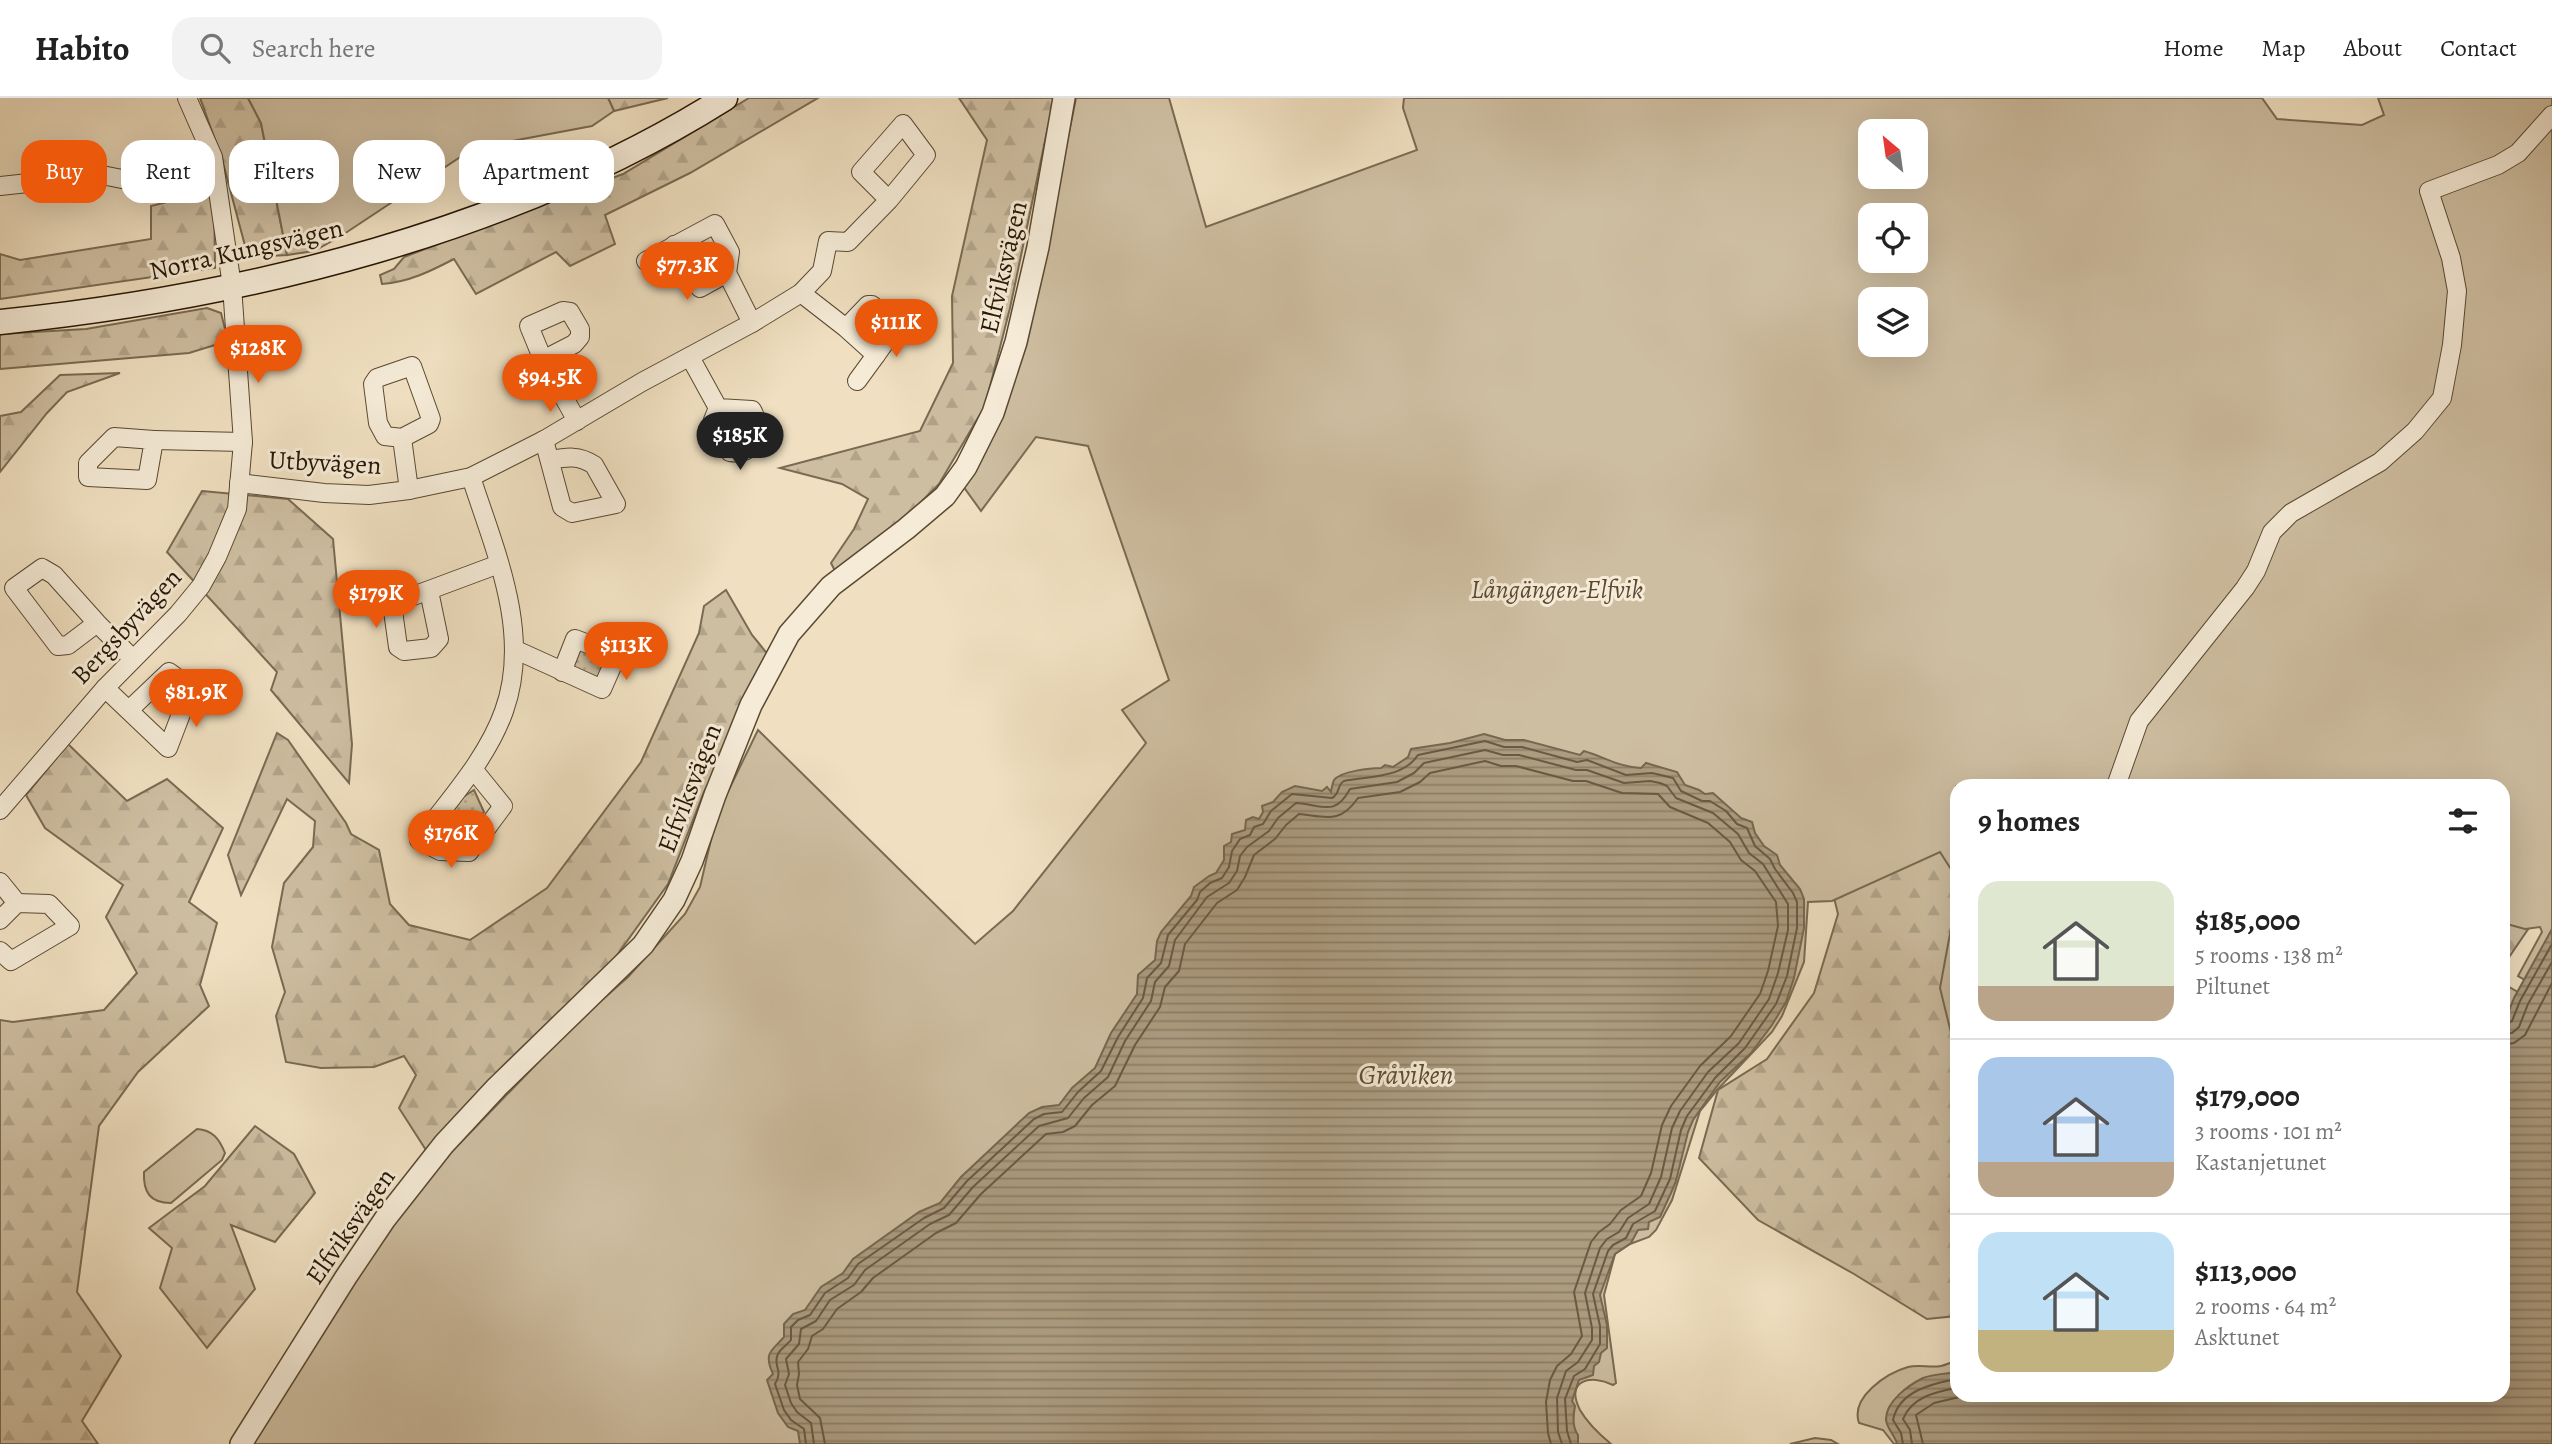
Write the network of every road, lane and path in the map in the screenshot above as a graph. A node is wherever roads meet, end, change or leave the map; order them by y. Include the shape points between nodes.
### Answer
1 (187, 98) edge
2 (725, 98) edge
3 (1064, 98) edge
4 (2552, 115) edge
5 (121, 179) edge
6 (0, 186) edge
7 (889, 200) dead end
8 (674, 245) junction
9 (646, 261) dead end
10 (727, 273) junction
11 (232, 286) junction
12 (801, 293) junction
13 (0, 322) edge
14 (752, 323) junction
15 (846, 328) junction
16 (876, 355) junction
17 (690, 357) junction
18 (543, 360) dead end
19 (857, 381) dead end
20 (718, 408) dead end
21 (577, 421) junction
22 (402, 438) dead end
23 (154, 440) dead end
24 (544, 440) junction
25 (243, 442) junction
26 (550, 460) dead end
27 (471, 477) junction
28 (239, 483) junction
29 (409, 491) junction
30 (499, 564) junction
31 (429, 591) dead end
32 (97, 623) junction
33 (516, 650) junction
34 (133, 659) junction
35 (562, 672) dead end
36 (105, 688) junction
37 (129, 710) dead end
38 (472, 769) junction
39 (2118, 779) edge
40 (3, 800) edge
41 (0, 882) edge
42 (17, 903) junction
43 (0, 920) edge
44 (0, 951) edge
45 (241, 1444) edge

1 - 11 street, Bergsbyvägen via 213,157
2 - 11 main road, Norra Kungsvägen via 616,159 512,204 411,239
3 - 45 street, Elfviksvägen via 1016,342 993,413 966,467 944,496 831,586 789,634 751,705 674,900 643,944 444,1144 385,1219
4 - 39 street via 2518,153 2429,191 2457,291 2442,398 2415,431 2380,462 2291,513 2272,532 2245,589 2139,721
5 - 6 street via 102,175
7 - 12 street, Utbyvägen via 848,242 828,241 822,271
8 - 9 street
8 - 10 street via 700,288
8 - 10 street via 715,224 730,252
10 - 14 street
11 - 13 main road, Norra Kungsvägen
11 - 25 street, Bergsbyvägen
12 - 14 street, Utbyvägen
12 - 15 street
14 - 17 street, Utbyvägen
15 - 16 street
15 - 16 street via 868,305 897,324
16 - 19 street
17 - 20 street
17 - 21 street, Utbyvägen
18 - 21 street
21 - 24 street, Utbyvägen
22 - 29 street
23 - 25 street
24 - 26 street
24 - 27 street, Utbyvägen
25 - 28 street, Bergsbyvägen
27 - 29 street, Utbyvägen
27 - 30 street
28 - 29 street, Utbyvägen via 324,493
28 - 34 street, Bergsbyvägen via 237,509 201,586
30 - 31 street
30 - 33 street
32 - 32 street via 54,575 42,568 14,588 58,646 68,645
32 - 34 street
33 - 35 street
33 - 38 street via 504,711
34 - 36 street, Bergsbyvägen
36 - 37 street
36 - 40 street, Bergsbyvägen
38 - 38 street via 465,779 419,840 440,851 469,852 503,806
41 - 42 street
42 - 43 street
42 - 44 street via 48,904 70,926 11,961

